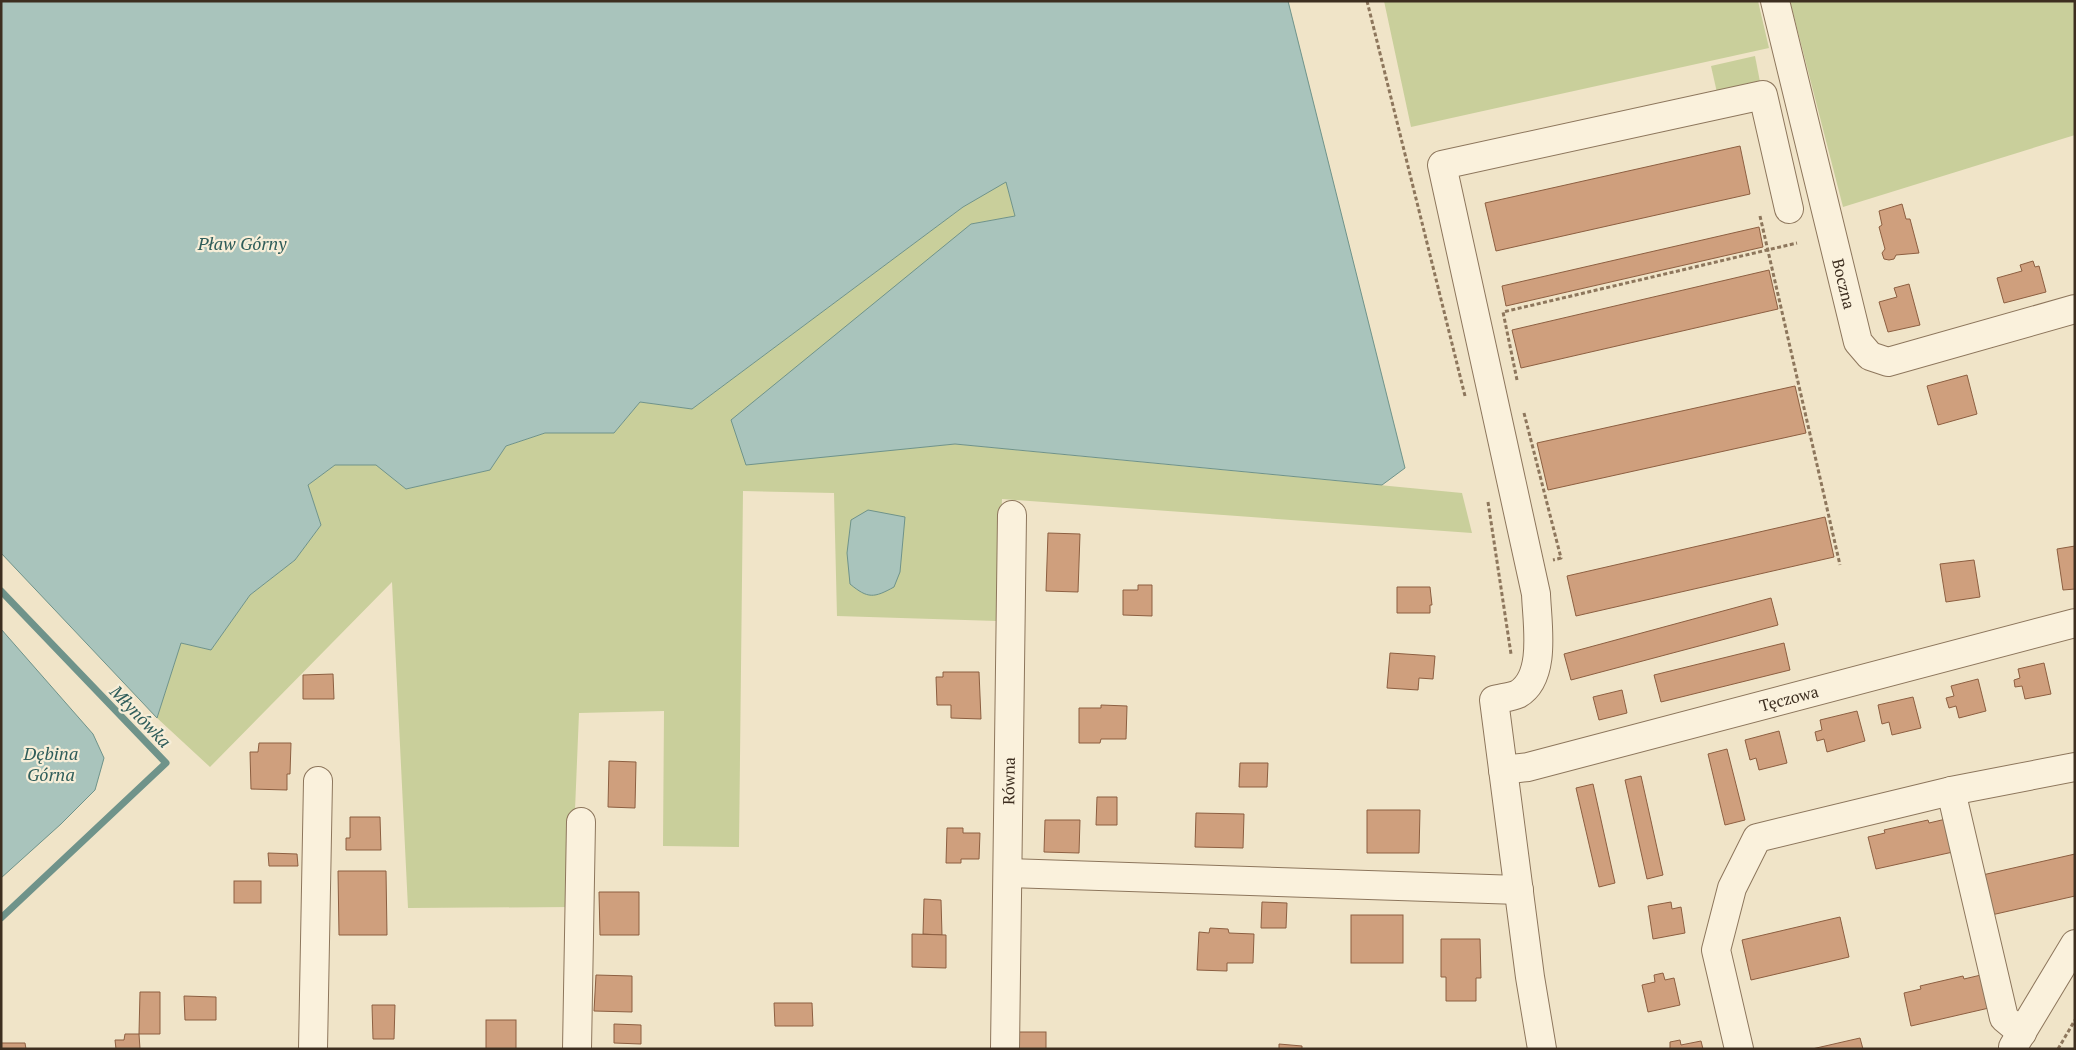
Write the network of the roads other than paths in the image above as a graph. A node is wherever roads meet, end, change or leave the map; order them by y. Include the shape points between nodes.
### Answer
1 (1775, 1) edge
2 (1789, 209) dead end
3 (2075, 310) edge
4 (1012, 515) dead end
5 (2075, 623) edge
6 (2075, 767) edge
7 (1503, 770) junction
8 (318, 781) dead end
9 (1951, 791) junction
10 (581, 822) dead end
11 (1008, 873) junction
12 (1518, 890) junction
13 (2075, 944) edge
14 (2017, 1041) edge
15 (313, 1049) edge
16 (577, 1049) edge
17 (1005, 1049) edge
18 (1542, 1049) edge
19 (1739, 1049) edge

1 - 3 street, Boczna via 1858,342 1870,356 1888,362
2 - 7 street via 1764,95 1442,165 1536,594 1538,665 1532,679 1518,694 1494,700
4 - 11 street, Równa
5 - 7 street, Tęczowa via 1528,767
6 - 9 street
7 - 12 street
8 - 15 street
9 - 14 street via 2004,1018
9 - 19 street via 1757,838 1732,888 1716,950
10 - 16 street
11 - 12 street
11 - 17 street, Równa
12 - 18 street
13 - 14 street

